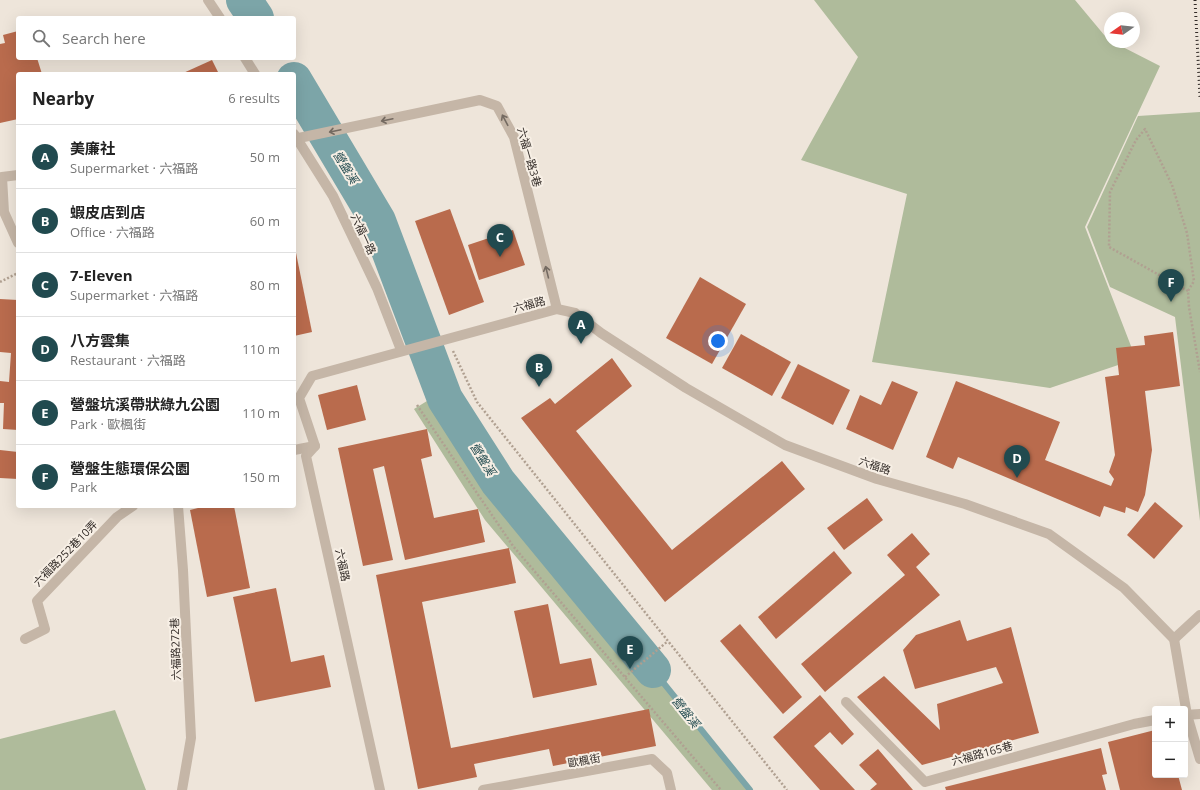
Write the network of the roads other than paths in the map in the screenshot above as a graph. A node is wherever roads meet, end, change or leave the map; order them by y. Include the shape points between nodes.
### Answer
1 (208, 0) edge
2 (219, 16) edge
3 (246, 60) edge
4 (254, 72) edge
5 (296, 137) edge
6 (296, 139) edge
7 (16, 175) edge
8 (16, 239) edge
9 (557, 310) junction
10 (402, 350) junction
11 (315, 446) junction
12 (296, 450) edge
13 (130, 508) edge
14 (178, 508) edge
15 (1200, 615) edge
16 (25, 639) dead end
17 (1174, 639) junction
18 (846, 702) dead end
19 (1185, 706) edge
20 (1200, 714) edge
21 (1188, 715) edge
22 (1152, 721) edge
23 (1188, 721) edge
24 (1200, 759) edge
25 (182, 790) edge
26 (380, 790) edge
27 (483, 790) edge
28 (671, 790) edge

1 - 2 street
3 - 4 street
9 -> 5 street, 六福一路3巷 via 514,137 497,106 480,100 311,136
6 - 10 street, 六福一路 via 333,196 377,288
7 - 8 street via 2,177 4,212
9 - 10 street, 六福路
9 - 17 street, 六福路 via 575,313 601,333 686,388 785,445 877,479 965,504 1049,534 1124,588
10 - 11 street via 312,376 299,398
11 - 12 street
11 - 26 street, 六福路 via 306,456
13 - 16 street, 六福路252巷10弄 via 117,517 37,601 45,629
14 - 25 street, 六福路272巷 via 190,738
15 - 17 street
17 - 19 street
18 - 22 street, 六福路165巷 via 925,782
20 - 21 street
23 - 24 street
27 - 28 street, 歐楓街 via 652,759 667,773

